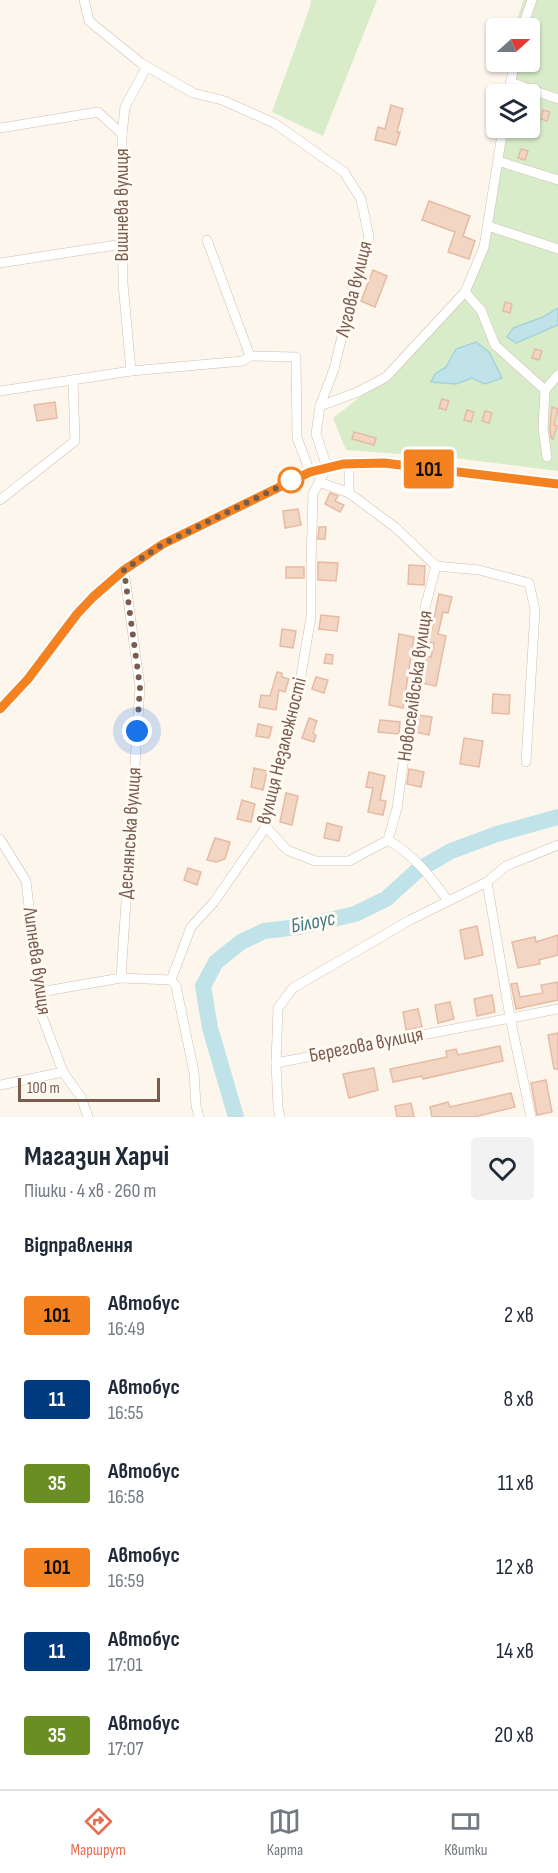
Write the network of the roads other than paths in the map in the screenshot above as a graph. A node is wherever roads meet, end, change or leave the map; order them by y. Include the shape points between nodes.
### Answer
1 (84, 0) edge
2 (532, 0) edge
3 (526, 18) edge
4 (147, 66) junction
5 (512, 72) edge
6 (510, 82) joint
7 (558, 99) edge
8 (0, 129) edge
9 (122, 134) junction
10 (501, 138) edge
11 (498, 161) junction
12 (558, 180) edge
13 (488, 226) junction
14 (207, 240) dead end
15 (123, 244) junction
16 (558, 249) edge
17 (0, 263) edge
18 (465, 292) junction
19 (250, 356) junction
20 (131, 371) junction
21 (558, 375) edge
22 (73, 380) junction
23 (545, 390) junction
24 (0, 391) edge
25 (320, 406) junction
26 (547, 457) dead end
27 (349, 464) junction
28 (327, 467) junction
29 (310, 472) junction
30 (319, 482) junction
31 (558, 484) edge
32 (349, 493) junction
33 (0, 500) edge
34 (436, 566) junction
35 (124, 570) junction
36 (0, 709) edge
37 (526, 762) dead end
38 (266, 827) junction
39 (0, 839) edge
40 (388, 840) junction
41 (558, 845) edge
42 (487, 882) junction
43 (448, 902) junction
44 (121, 978) junction
45 (171, 980) junction
46 (40, 992) junction
47 (558, 1009) edge
48 (510, 1017) junction
49 (276, 1063) junction
50 (63, 1072) junction
51 (0, 1085) edge
52 (88, 1117) edge
53 (199, 1117) edge
54 (280, 1117) edge
55 (531, 1117) edge

1 - 4 street, Лугова вулиця via 89,21
2 - 3 street
4 - 9 street via 125,107
4 - 25 street, Лугова вулиця via 193,93 222,100 274,123 344,172 361,199 369,237 334,369
5 - 6 street
6 - 7 street
8 - 9 street, Вишнева вулиця via 98,112
9 - 15 street, Вишнева вулиця
10 - 11 street
11 - 12 street
11 - 13 street
13 - 16 street
13 - 18 street via 484,247
14 - 19 street
15 - 17 street
15 - 20 street, Вишнева вулиця
18 - 23 street via 482,310 495,345
18 - 25 street via 386,377
19 - 20 street via 243,361
19 - 29 street via 296,357 297,438
20 - 22 street
21 - 23 street
22 - 24 street
22 - 33 street via 75,441
23 - 26 street via 543,428
25 - 28 street, Лугова вулиця via 316,434
27 - 28 main road
27 - 31 main road via 384,463
27 - 32 street
28 - 29 main road
28 - 30 street, вулиця Незалежності
29 - 35 main road via 163,544
30 - 32 street
30 - 38 street, вулиця Незалежності via 313,494 311,617 296,704
32 - 34 street via 396,528
34 - 37 street via 478,570 529,583 535,609
34 - 40 street, Новоселівська вулиця via 425,608 398,808
35 - 36 main road via 77,614
35 - 44 street, Деснянська вулиця via 140,687
38 - 40 street via 286,850 315,861 350,861
38 - 45 street, вулиця Незалежності via 214,902 191,927
39 - 46 street, Липнева вулиця via 26,881
40 - 43 street via 416,861
41 - 42 street via 506,866
42 - 43 street
42 - 48 street
43 - 49 street via 293,988 278,1008
44 - 45 street
44 - 46 street
45 - 53 street via 176,986 194,1072
46 - 50 street, Липнева вулиця via 42,1016
47 - 48 street, Берегова вулиця
48 - 49 street, Берегова вулиця
48 - 55 street
49 - 54 street
50 - 51 street
50 - 52 street, Липнева вулиця via 81,1097

